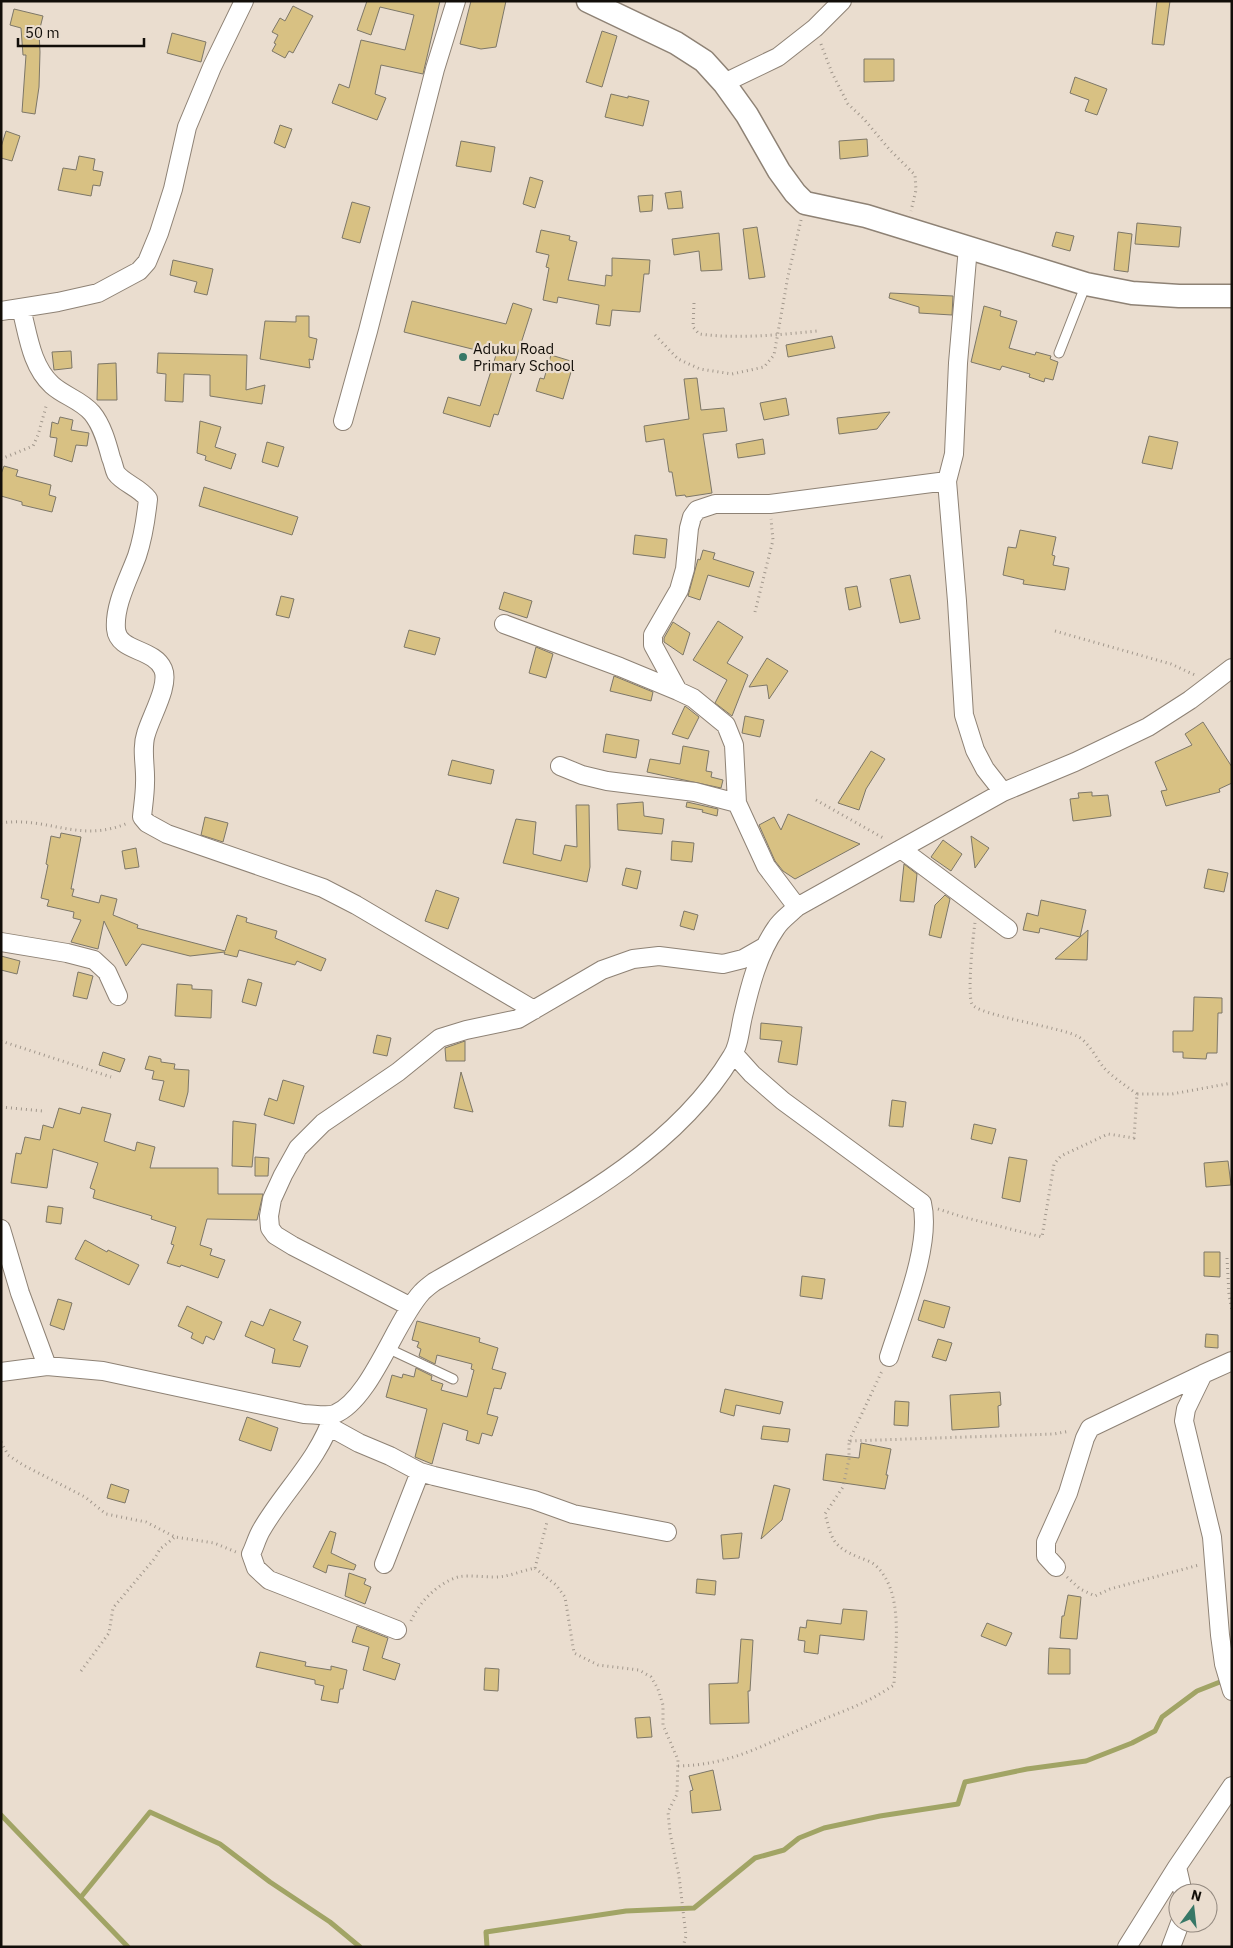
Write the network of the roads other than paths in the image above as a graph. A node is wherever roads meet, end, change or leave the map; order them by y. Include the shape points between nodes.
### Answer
1 (244, 1) edge
2 (456, 1) edge
3 (588, 1) edge
4 (842, 1) edge
5 (724, 83) junction
6 (968, 247) junction
7 (1086, 284) junction
8 (1232, 296) edge
9 (21, 308) junction
10 (1, 311) edge
11 (1059, 353) dead end
12 (343, 421) dead end
13 (947, 481) junction
14 (504, 624) dead end
15 (1232, 668) edge
16 (678, 691) junction
17 (560, 766) dead end
18 (1003, 792) junction
19 (737, 803) junction
20 (901, 849) junction
21 (797, 907) junction
22 (1008, 929) dead end
23 (1, 942) edge
24 (764, 947) junction
25 (118, 996) dead end
26 (534, 1010) junction
27 (734, 1054) junction
28 (1, 1229) edge
29 (5, 1255) edge
30 (411, 1308) junction
31 (387, 1348) junction
32 (889, 1357) road end
33 (1232, 1361) edge
34 (47, 1366) junction
35 (1, 1372) edge
36 (1203, 1374) junction
37 (454, 1379) dead end
38 (332, 1420) junction
39 (420, 1472) junction
40 (667, 1532) dead end
41 (384, 1564) dead end
42 (1056, 1567) road end
43 (397, 1630) road end
44 (1232, 1691) edge
45 (1232, 1786) edge
46 (1177, 1867) junction
47 (1181, 1883) edge
48 (1176, 1933) edge
49 (1127, 1947) edge
50 (1171, 1947) edge

1 - 9 street via 187,127 173,189 147,262 139,271 98,293
2 - 12 street via 435,69
3 - 5 street via 676,43 704,61
4 - 5 street via 778,57
5 - 6 street via 779,170 805,203 866,216
6 - 7 street
6 - 13 street via 954,454
7 - 8 street via 1132,293
7 - 11 lane
9 - 10 street
9 - 26 street via 42,374 94,415 116,473 148,499 138,553 119,605 116,628 118,637 126,645 146,653 164,670 162,695 145,737 146,782 142,817 167,834 323,888
13 - 16 street via 770,504 715,504 697,510 689,528 685,569 679,590 653,636 653,645
13 - 18 street via 964,715 975,750
14 - 16 street
15 - 18 street via 1148,727
16 - 19 street via 693,698 726,725 734,745
17 - 19 street via 607,781 695,792
18 - 20 street
19 - 21 street via 766,866
20 - 21 street
20 - 22 street
21 - 24 street via 776,927
23 - 25 street via 94,960 107,972
24 - 26 street via 743,959 722,964 659,956 633,959 602,970
24 - 27 street via 750,986
26 - 30 street via 518,1019 440,1038 349,1105 298,1148 272,1199 270,1228 275,1235
27 - 30 street via 701,1098 655,1144 569,1205 434,1282
27 - 32 street via 783,1101 922,1203 924,1225 918,1262
28 - 29 street
29 - 34 street
30 - 31 street
31 - 37 lane
31 - 38 street via 366,1384
33 - 36 street
34 - 35 street
34 - 38 street via 103,1371
36 - 42 street via 1090,1428 1068,1493 1046,1542 1046,1556
36 - 44 street via 1186,1409 1184,1421 1212,1537 1220,1635
38 - 39 street via 359,1443
38 - 43 street via 315,1452 261,1531 251,1554 256,1568 269,1580
39 - 40 street via 592,1518
39 - 41 street
45 - 46 street
46 - 47 street
46 - 49 street
48 - 50 street

